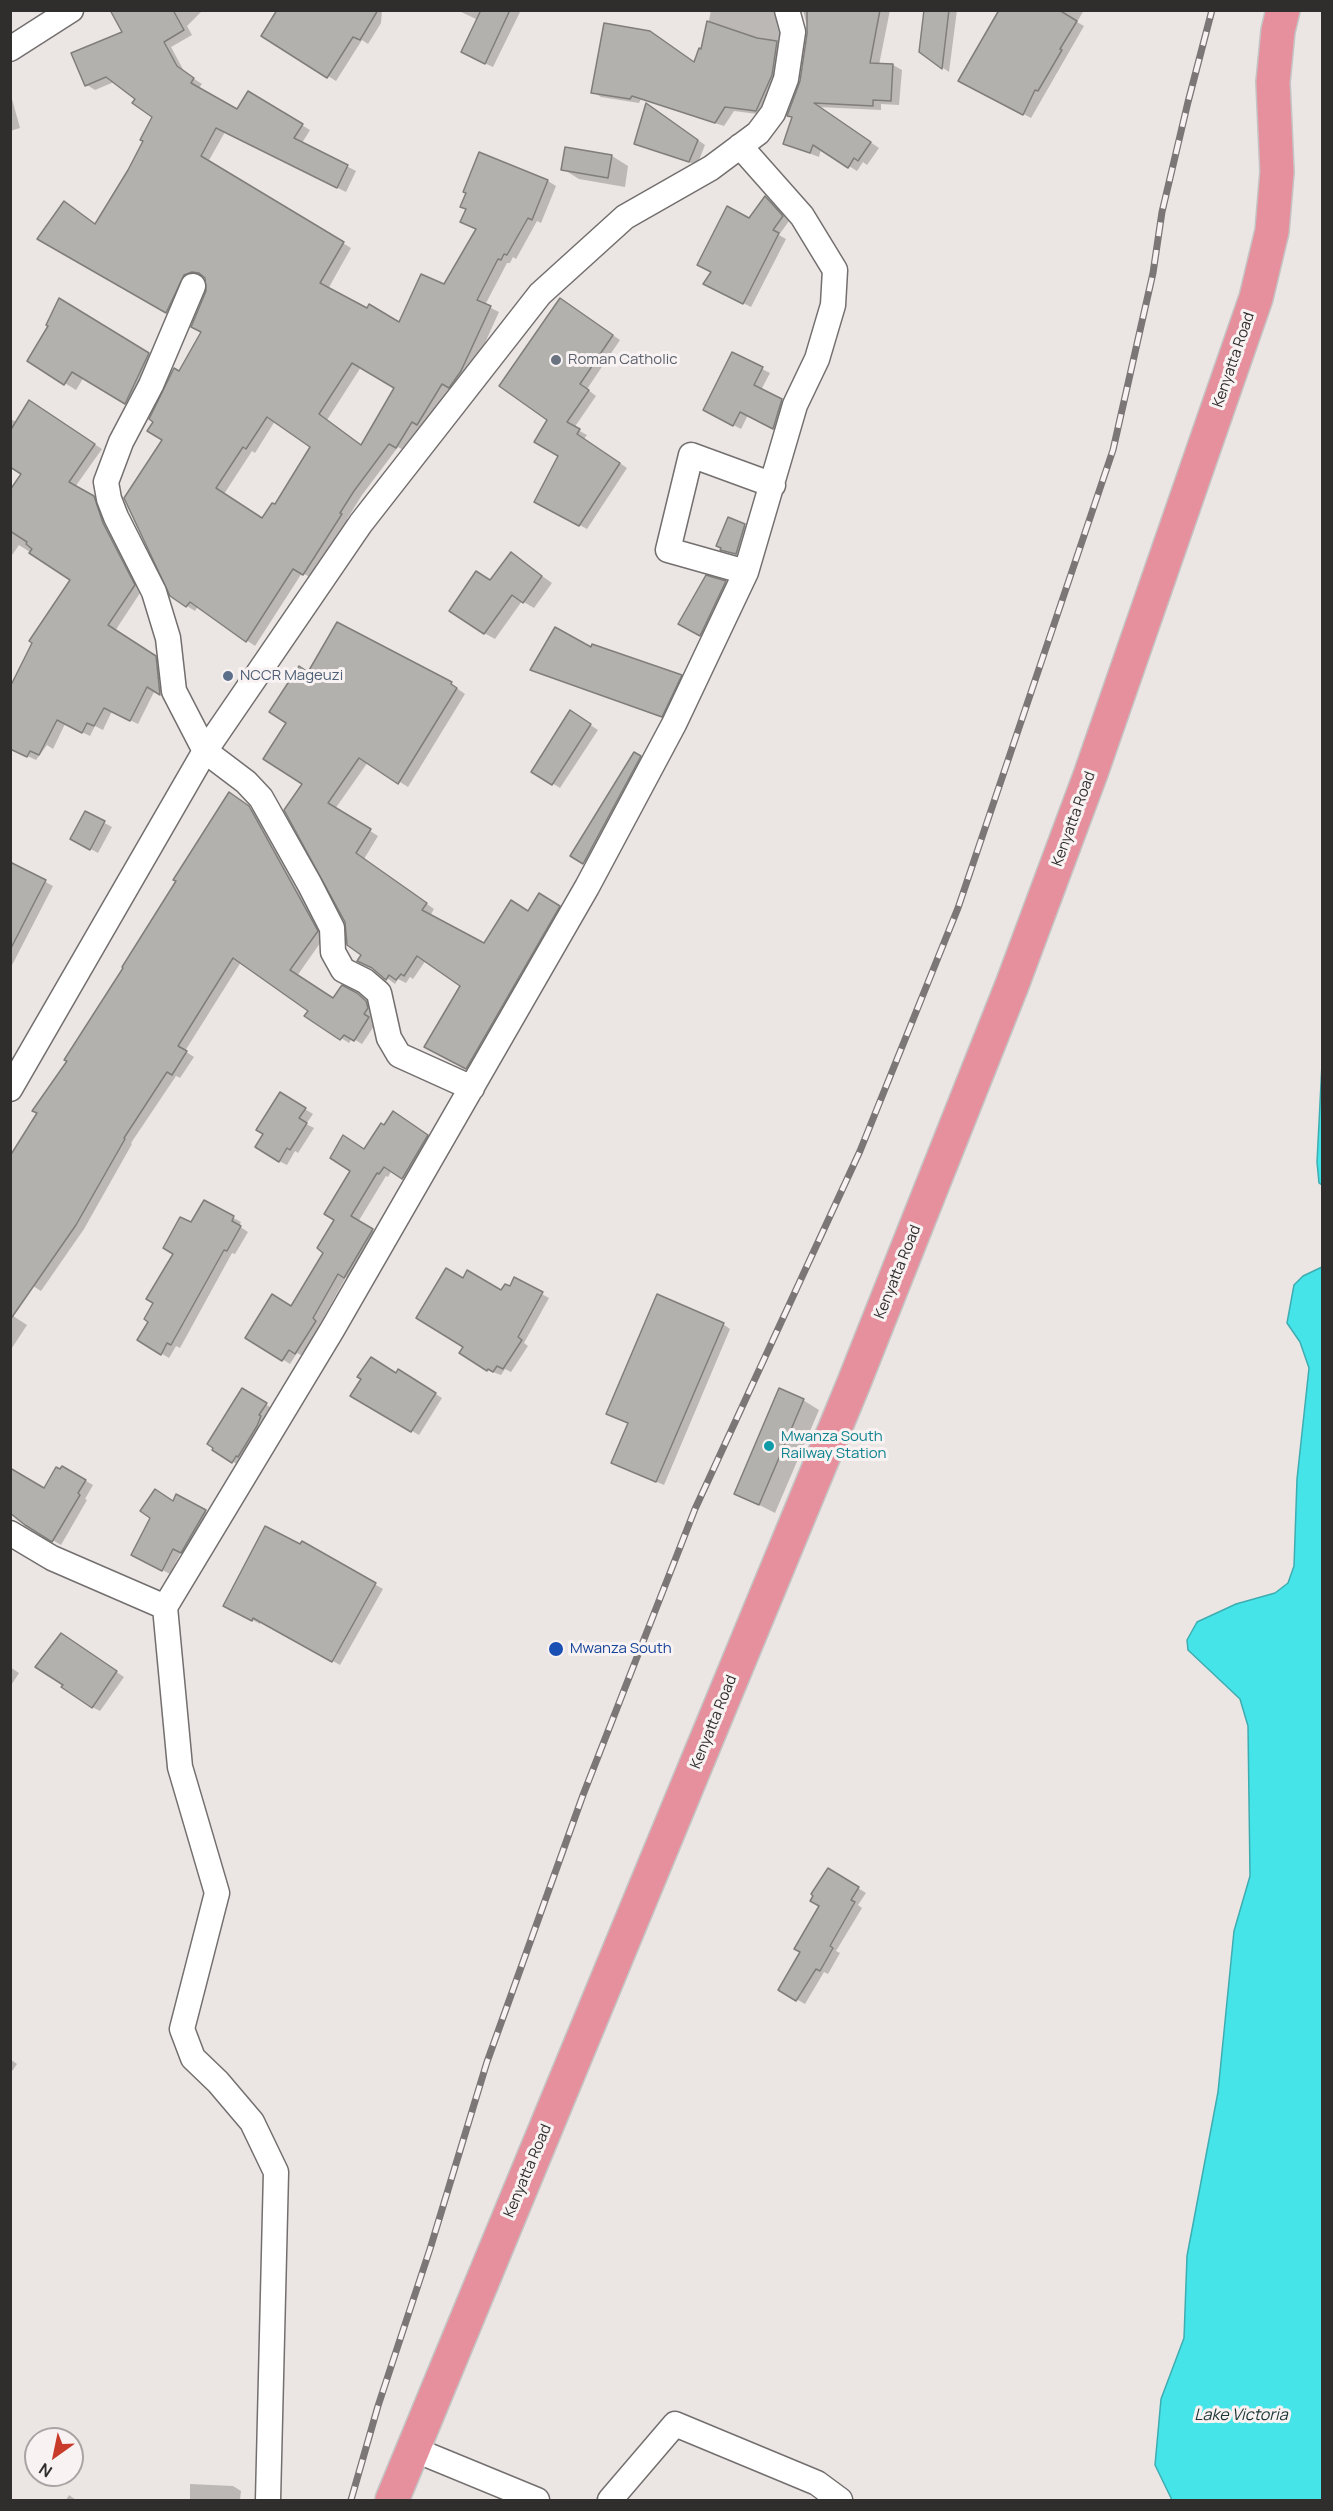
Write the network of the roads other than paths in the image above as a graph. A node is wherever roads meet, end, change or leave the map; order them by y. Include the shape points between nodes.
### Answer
1 (71, 10) edge
2 (787, 10) edge
3 (1283, 10) edge
4 (10, 48) edge
5 (740, 146) junction
6 (193, 286) dead end
7 (773, 485) junction
8 (746, 572) junction
9 (205, 751) junction
10 (472, 1088) junction
11 (10, 1089) edge
12 (10, 1533) edge
13 (165, 1607) junction
14 (413, 2449) junction
15 (268, 2500) edge
16 (392, 2500) edge
17 (537, 2500) edge
18 (610, 2500) edge
19 (840, 2500) edge

1 - 4 street
2 - 5 street via 793,32 786,78 773,113 758,133
3 - 14 highway, Kenyatta Road via 1273,82 1277,172 1272,231 1256,298 1091,773 1012,985 857,1373
5 - 7 street via 802,216 835,270 833,305 817,360 795,405
5 - 9 street via 711,168 625,217 540,294 361,523
6 - 9 street via 106,483 116,517 154,592 168,638 174,691
7 - 8 street
7 - 8 street via 691,455 668,550
8 - 10 street via 663,744
9 - 10 street via 261,798 332,928 333,952 344,970 379,993 389,1038 399,1055
9 - 11 street
10 - 13 street
12 - 13 street via 52,1558
13 - 15 street via 180,1767 217,1893 182,2029 193,2058 252,2122 276,2172
14 - 16 highway, Kenyatta Road
14 - 17 street
18 - 19 street via 675,2424 817,2483

